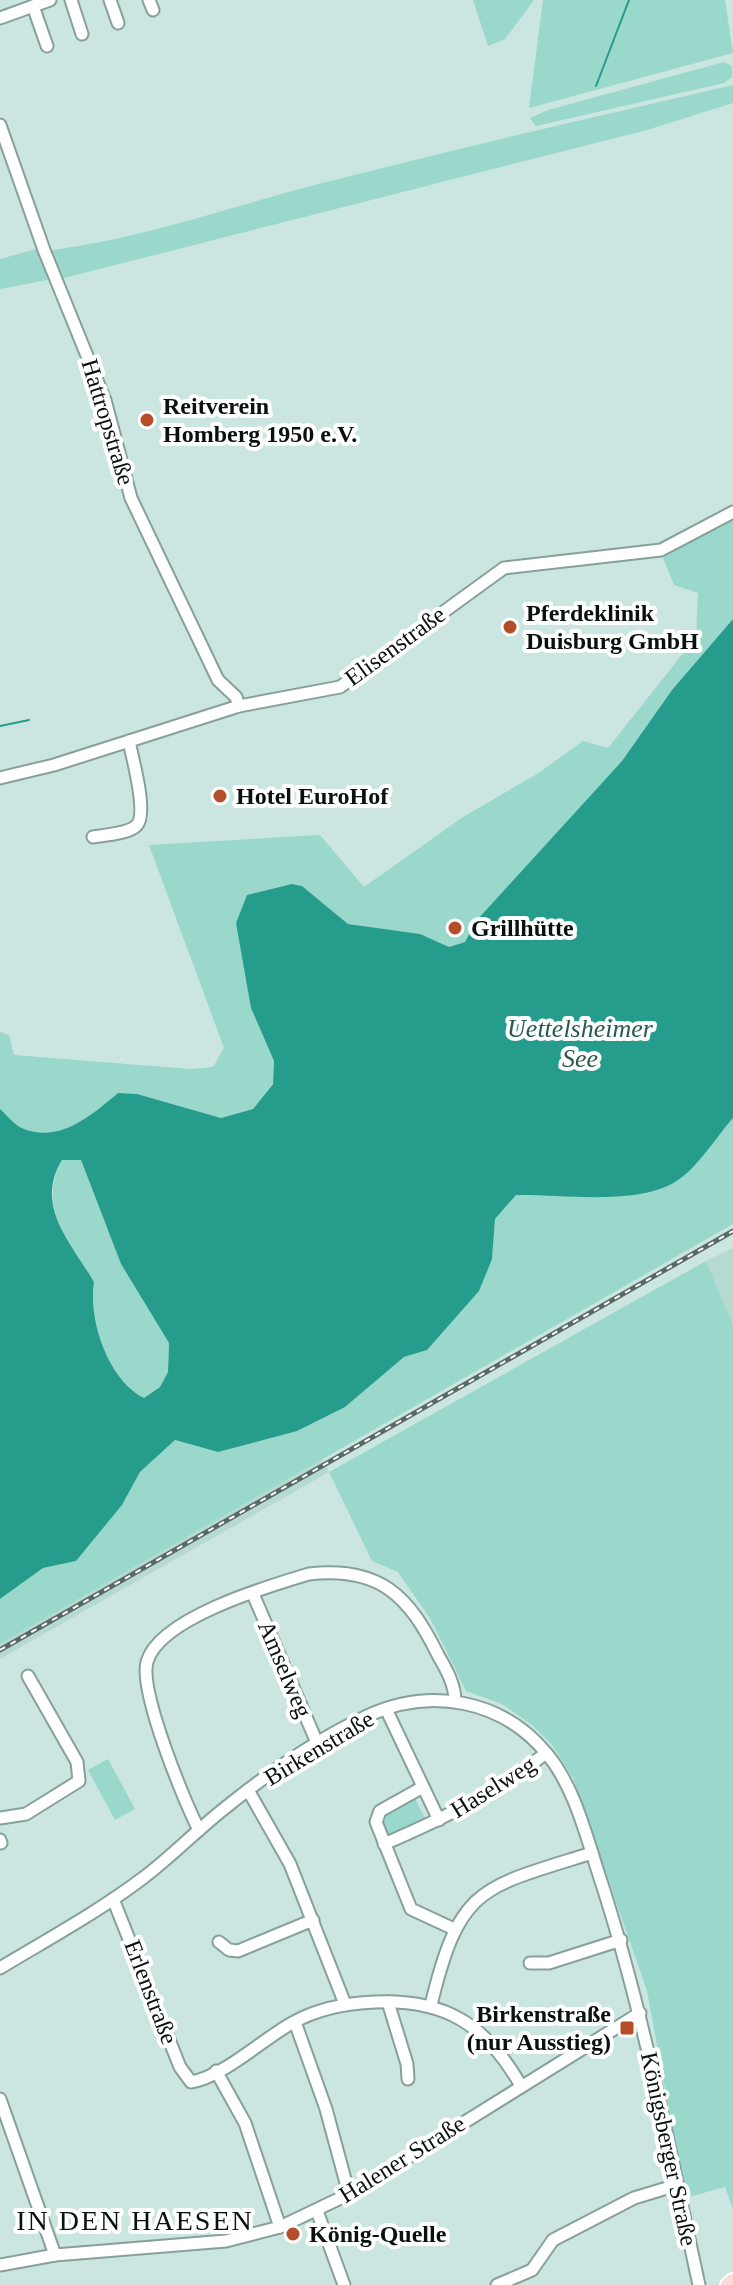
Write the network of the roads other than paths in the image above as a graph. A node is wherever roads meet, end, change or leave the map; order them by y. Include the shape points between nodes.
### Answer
1 (50, 0) edge
2 (71, 0) edge
3 (110, 0) edge
4 (33, 4) edge
5 (0, 18) edge
6 (118, 23) dead end
7 (82, 34) dead end
8 (47, 46) dead end
9 (0, 125) edge
10 (733, 512) edge
11 (239, 706) junction
12 (129, 741) junction
13 (0, 778) edge
14 (93, 837) dead end
15 (253, 1594) junction
16 (28, 1676) dead end
17 (455, 1701) junction
18 (386, 1709) junction
19 (318, 1745) junction
20 (546, 1753) junction
21 (423, 1787) junction
22 (248, 1790) junction
23 (0, 1818) edge
24 (439, 1820) junction
25 (199, 1830) junction
26 (384, 1844) junction
27 (592, 1853) junction
28 (113, 1899) junction
29 (313, 1920) junction
30 (454, 1929) junction
31 (621, 1940) junction
32 (219, 1942) dead end
33 (530, 1963) dead end
34 (0, 1968) edge
35 (388, 2002) junction
36 (345, 2004) junction
37 (431, 2005) junction
38 (640, 2013) junction
39 (295, 2022) junction
40 (216, 2071) junction
41 (408, 2079) dead end
42 (520, 2084) junction
43 (0, 2099) edge
44 (677, 2185) junction
45 (349, 2194) junction
46 (317, 2211) junction
47 (280, 2227) junction
48 (55, 2255) junction
49 (0, 2265) edge
50 (733, 2281) edge
51 (344, 2285) edge
52 (497, 2285) edge
53 (699, 2285) edge
54 (728, 2285) edge

1 - 4 street
2 - 7 street
3 - 6 street
4 - 5 street
4 - 8 street
9 - 11 street, Hattropstraße via 105,400 136,511 218,680
10 - 11 street, Elisenstraße via 661,550 504,568 340,687
11 - 12 street, Elisenstraße
12 - 13 street, Elisenstraße
12 - 14 street via 140,819 131,829
15 - 17 street via 329,1572 381,1583 421,1620 455,1690
15 - 19 street, Amselweg
15 - 25 street via 186,1622 158,1644 146,1663 155,1715
16 - 23 street via 77,1762 79,1781 26,1814
17 - 18 street, Birkenstraße
17 - 20 street, Birkenstraße via 496,1713
18 - 19 street, Birkenstraße
18 - 21 street, Haselweg
19 - 22 street, Birkenstraße
20 - 24 street, Haselweg via 509,1782
20 - 27 street, Birkenstraße via 565,1784
21 - 24 street, Haselweg
21 - 26 street, Haselweg via 376,1816
22 - 25 street, Birkenstraße
22 - 29 street via 290,1864
24 - 26 street, Haselweg
25 - 28 street, Birkenstraße
26 - 30 street, Haselweg via 411,1909
27 - 30 street via 496,1886 471,1905
27 - 31 street, Birkenstraße
28 - 34 street, Birkenstraße
28 - 40 street, Erlenstraße via 180,2067 191,2082
29 - 32 street via 238,1951
29 - 36 street
30 - 37 street
31 - 33 street via 549,1963
31 - 38 street, Birkenstraße
35 - 36 street
35 - 37 street
35 - 41 street
36 - 39 street
37 - 42 street via 480,2033
38 - 42 street, Halener Straße
38 - 44 street, Königsberger Straße
39 - 40 street
39 - 45 street
40 - 47 street via 245,2123
42 - 45 street, Halener Straße
43 - 48 street
44 - 52 street via 634,2198 553,2240 532,2270
44 - 53 street, Königsberger Straße
45 - 46 street, Halener Straße
46 - 47 street, Halener Straße
46 - 51 street
47 - 48 street, Halener Straße via 226,2241
48 - 49 street, Halener Straße
50 - 54 main road

